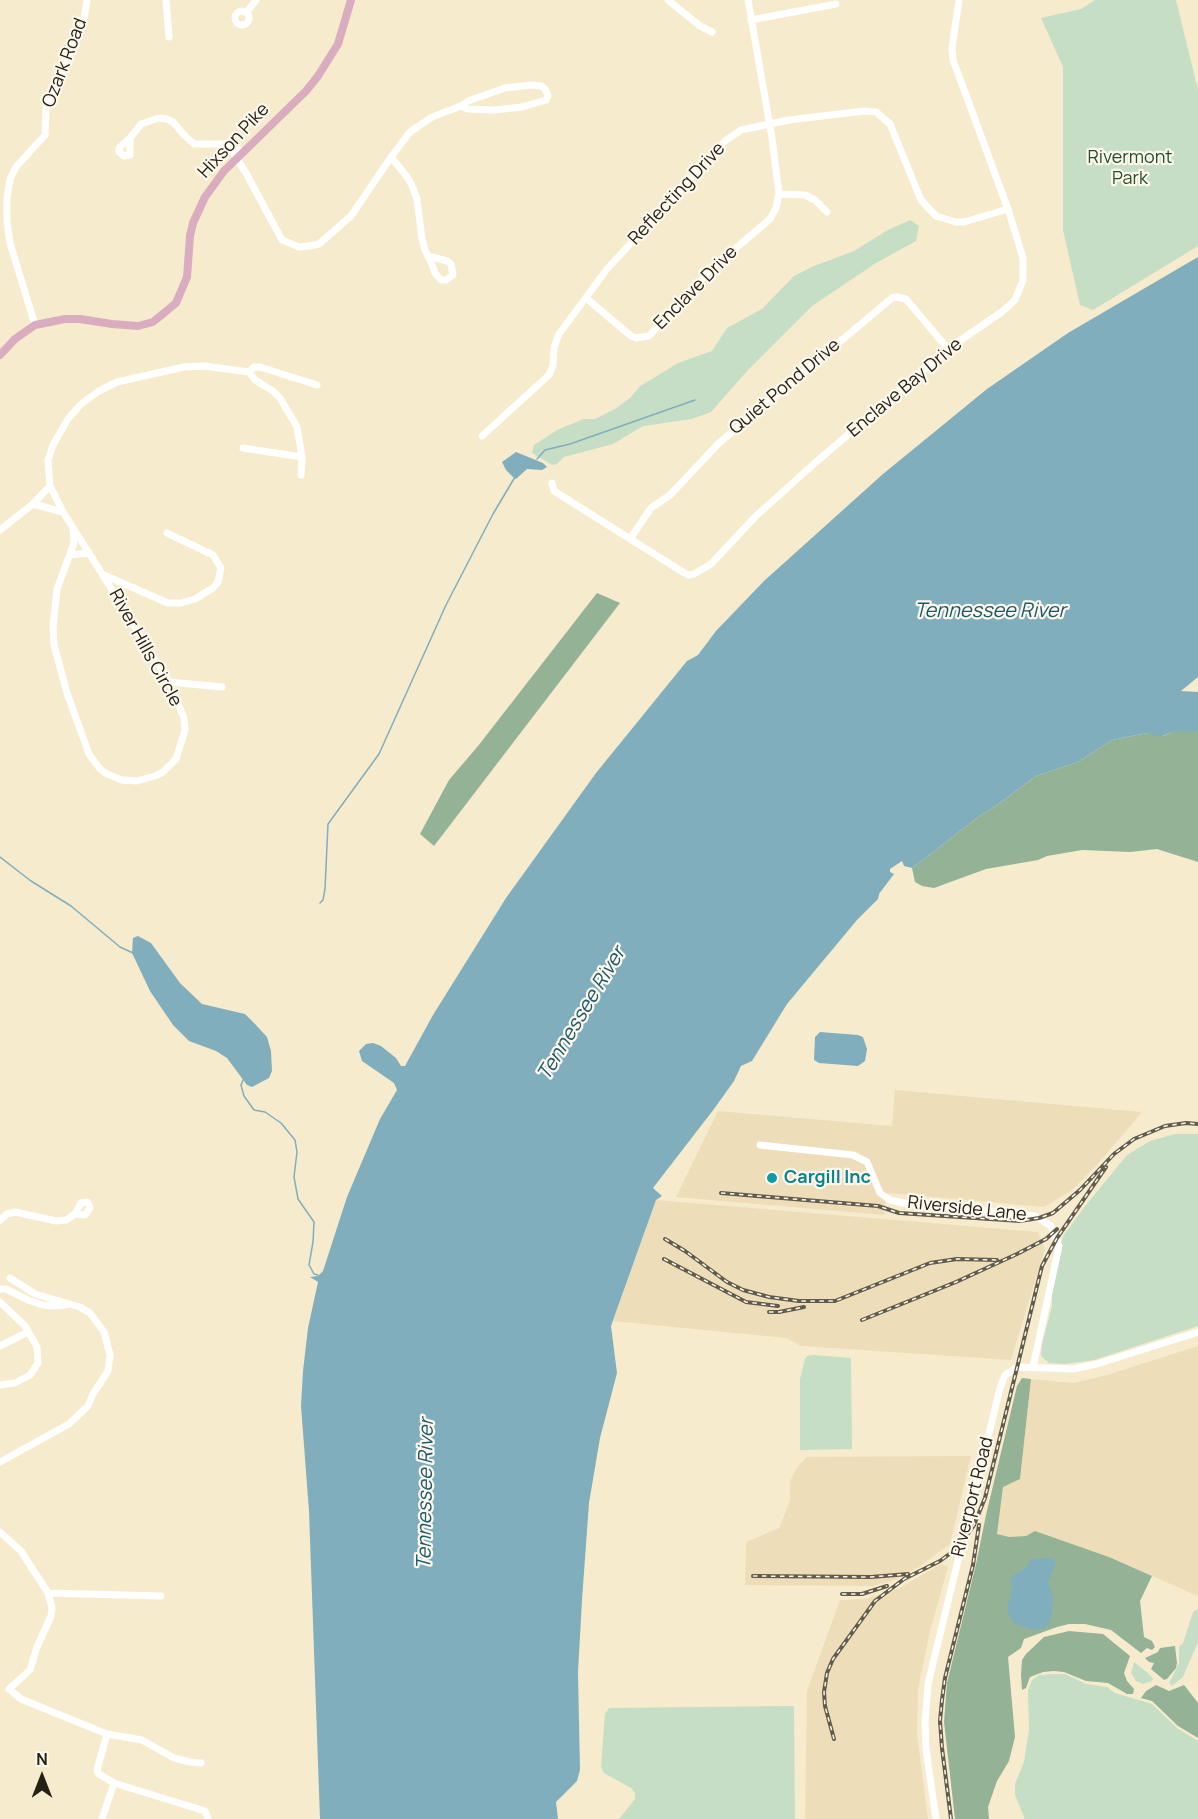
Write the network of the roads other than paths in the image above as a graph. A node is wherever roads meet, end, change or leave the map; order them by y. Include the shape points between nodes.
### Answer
1 (87, 0) edge
2 (166, 0) edge
3 (256, 0) edge
4 (351, 0) edge
5 (668, 0) edge
6 (748, 0) edge
7 (959, 0) edge
8 (836, 4) dead end
9 (246, 13) dead end
10 (751, 20) junction
11 (712, 32) dead end
12 (169, 37) dead end
13 (460, 106) junction
14 (770, 123) junction
15 (130, 138) dead end
16 (239, 155) junction
17 (391, 157) junction
18 (779, 194) junction
19 (1008, 209) junction
20 (826, 212) dead end
21 (428, 256) dead end
22 (586, 298) junction
23 (35, 325) junction
24 (948, 349) junction
25 (0, 356) edge
26 (249, 372) junction
27 (317, 385) dead end
28 (482, 436) dead end
29 (243, 448) dead end
30 (302, 457) junction
31 (301, 475) dead end
32 (552, 483) dead end
33 (50, 486) junction
34 (33, 504) junction
35 (63, 512) junction
36 (73, 528) junction
37 (0, 530) edge
38 (167, 533) dead end
39 (630, 539) junction
40 (89, 553) junction
41 (70, 555) junction
42 (104, 575) junction
43 (169, 682) junction
44 (222, 687) dead end
45 (760, 1145) dead end
46 (75, 1214) dead end
47 (0, 1220) edge
48 (10, 1278) dead end
49 (0, 1289) edge
50 (0, 1302) edge
51 (70, 1305) junction
52 (28, 1332) junction
53 (1198, 1332) edge
54 (0, 1346) edge
55 (1033, 1366) junction
56 (0, 1385) edge
57 (0, 1462) edge
58 (0, 1532) edge
59 (48, 1593) junction
60 (161, 1596) dead end
61 (107, 1734) junction
62 (201, 1763) dead end
63 (114, 1783) junction
64 (102, 1819) edge
65 (208, 1819) edge
66 (936, 1819) edge

1 - 23 street, Ozark Road via 74,49 46,110 45,135 10,179 10,243
2 - 12 street
3 - 9 street
4 - 16 main road, Hixson Pike via 338,45 318,76
5 - 11 street
6 - 10 street
7 - 19 street, Enclave Bay Drive via 953,60
8 - 10 street
10 - 14 street
13 - 13 street via 505,88 541,86 548,96 536,105 522,107 494,110
13 - 17 street via 432,117 410,132
14 - 18 street
14 - 19 street, Reflecting Drive via 876,112 890,123 921,200 936,216 964,222
14 - 22 street, Reflecting Drive via 741,130 725,141 607,269
15 - 16 street via 141,124 167,119 194,144 222,144
16 - 17 street via 282,240 299,247 319,244 339,227
16 - 23 main road, Hixson Pike via 198,211 189,236 187,277 169,310 153,322 138,326 80,319
17 - 21 street via 413,188
18 - 20 street via 805,195
18 - 22 street, Enclave Drive via 776,208 765,225 709,271 649,336 631,336
19 - 24 street, Enclave Bay Drive via 1023,258 1020,290 1003,311
22 - 28 street, Reflecting Drive via 559,334 549,375
23 - 25 main road, Hixson Pike
24 - 39 street, Enclave Bay Drive via 756,516 705,569 687,574
24 - 39 street, Quiet Pond Drive via 906,298 892,298 719,443 670,495 651,508
26 - 27 street via 260,367
26 - 30 street via 280,398 297,427
26 - 33 street via 184,367 117,382 99,391 81,404 58,435 48,460
29 - 30 street
30 - 31 street
32 - 39 street, Enclave Bay Drive via 554,491
33 - 34 street
33 - 35 street, River Hills Circle
34 - 35 street
34 - 37 street
35 - 36 street, River Hills Circle
36 - 40 street, River Hills Circle
36 - 41 street, River Hills Circle
38 - 42 street via 213,555 221,568 213,588 195,599 168,603
40 - 41 street
40 - 42 street, River Hills Circle
41 - 43 street, River Hills Circle via 57,589 54,645 82,738 89,754 107,774 122,780 147,780 176,759 185,730
42 - 43 street, River Hills Circle
43 - 44 street
45 - 55 street, Riverside Lane via 853,1155 867,1162 880,1193 890,1200 1035,1215 1051,1226 1059,1246
46 - 47 street via 56,1221 15,1212
48 - 51 street via 35,1294
49 - 51 street via 43,1305
50 - 52 street
51 - 57 street via 90,1313 101,1325 108,1341 108,1371 88,1406 69,1424
52 - 54 street
52 - 56 street via 37,1347 38,1363 30,1375
53 - 55 street, Riverport Road via 1074,1369
55 - 66 street, Riverport Road via 1012,1369 1000,1388 928,1684 926,1749
58 - 59 street via 21,1551
59 - 60 street
59 - 61 street via 51,1616 30,1670 9,1689 21,1699
61 - 62 street via 142,1740 174,1758
61 - 63 street via 97,1771
63 - 64 street
63 - 65 street via 205,1811

